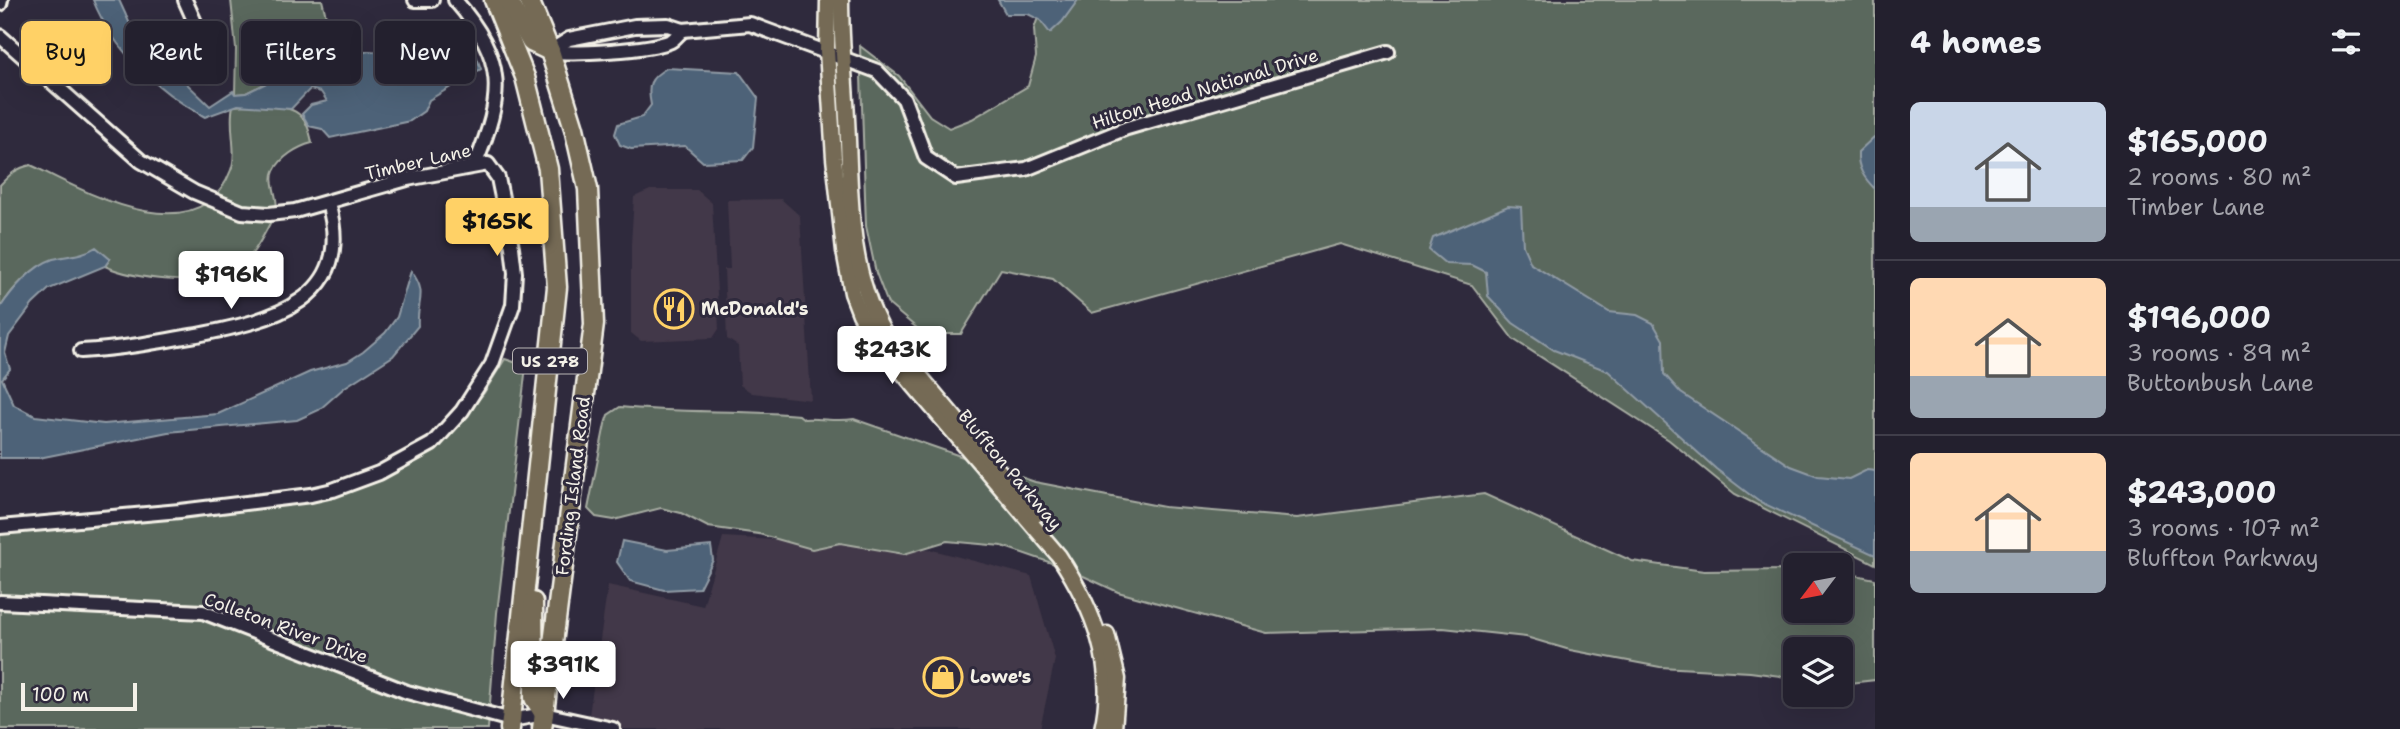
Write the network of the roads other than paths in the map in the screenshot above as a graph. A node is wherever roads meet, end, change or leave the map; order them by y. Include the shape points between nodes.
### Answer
1 (185, 0) edge
2 (415, 0) edge
3 (432, 0) edge
4 (455, 0) edge
5 (494, 0) edge
6 (508, 0) edge
7 (529, 0) edge
8 (828, 0) edge
9 (841, 0) edge
10 (194, 21) edge
11 (682, 30) junction
12 (604, 32) junction
13 (0, 37) edge
14 (605, 50) junction
15 (550, 51) junction
16 (827, 51) junction
17 (1388, 52) dead end
18 (843, 57) junction
19 (531, 101) junction
20 (475, 165) junction
21 (328, 204) junction
22 (80, 351) dead end
23 (531, 522) junction
24 (0, 527) edge
25 (0, 602) edge
26 (543, 721) edge
27 (515, 726) edge
28 (613, 729) edge
29 (1102, 729) edge
30 (1114, 729) edge

1 - 10 street
2 - 3 street
4 - 20 street via 482,35 497,89 494,117
5 - 19 highway, Fording Island Road / US 278
6 - 15 highway via 531,42
7 - 15 highway, Fording Island Road / US 278
8 - 16 main road, Bluffton Parkway
9 - 18 main road, Bluffton Parkway
11 - 12 street, Hilton Head National Drive via 668,25
11 - 14 street, Hilton Head National Drive via 672,41
11 - 16 street, Hilton Head National Drive via 750,24
12 - 14 street
12 - 15 street, Hilton Head National Drive via 569,39
13 - 21 street, Timber Lane via 125,150 194,192 256,214
14 - 15 street, Hilton Head National Drive
15 - 19 highway via 533,72
15 - 26 highway, Fording Island Road / US 278 via 588,189 594,324
16 - 18 street, Hilton Head National Drive
16 - 29 main road, Bluffton Parkway via 844,251 860,314 875,340 1059,556 1075,581 1100,638 1105,664 1108,695
17 - 18 street, Hilton Head National Drive via 1127,128 1026,169 956,178 926,158 904,99 877,71
18 - 30 main road, Bluffton Parkway via 853,218 870,309 884,333 1075,566 1114,653 1118,678
19 - 23 highway, Fording Island Road / US 278 via 548,169 557,287
20 - 21 street, Timber Lane via 407,179
20 - 24 street, Timber Lane via 488,164 498,178 512,247 514,296 492,364 438,440 379,473 311,495
21 - 22 street via 334,230 329,259 315,287 292,308 238,327 129,348
23 - 26 highway via 534,698
23 - 27 highway, Fording Island Road / US 278
25 - 27 street, Colleton River Drive via 203,612 407,692
26 - 27 street
26 - 28 street

